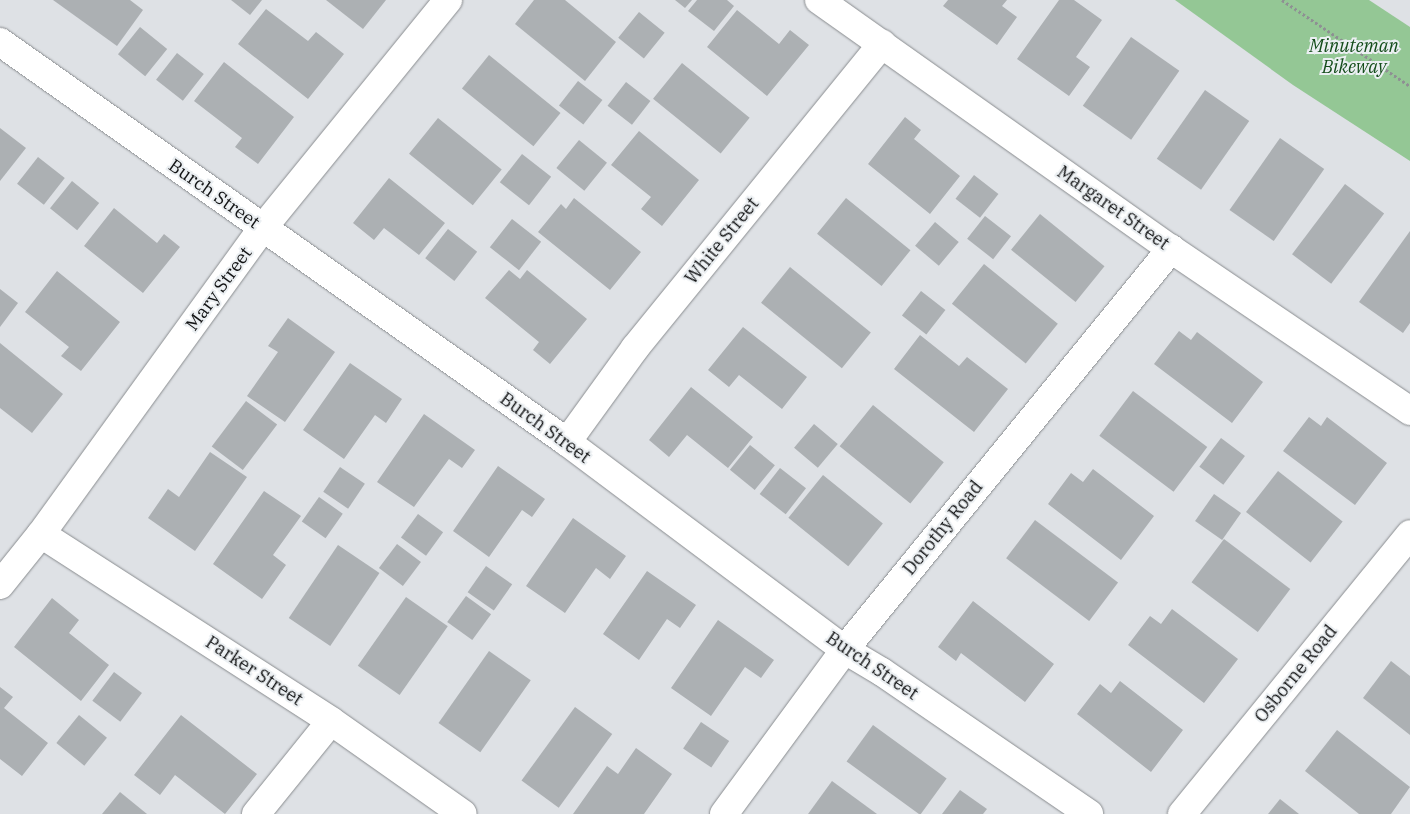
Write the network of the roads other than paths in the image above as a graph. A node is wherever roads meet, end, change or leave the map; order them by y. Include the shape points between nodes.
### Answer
1 (448, 0) edge
2 (819, 0) edge
3 (0, 42) edge
4 (882, 44) junction
5 (262, 229) junction
6 (1170, 249) junction
7 (1410, 412) edge
8 (566, 442) junction
9 (41, 534) junction
10 (1410, 534) edge
11 (0, 585) edge
12 (845, 650) junction
13 (331, 721) junction
14 (256, 814) edge
15 (463, 814) edge
16 (724, 814) edge
17 (1089, 814) edge
18 (1182, 814) edge

1 - 5 street, Mary Street
2 - 4 street, Margaret Street
3 - 5 street, Burch Street
4 - 6 street, Margaret Street
4 - 8 street, White Street via 641,340
5 - 8 street, Burch Street
5 - 9 street, Mary Street
6 - 7 street, Margaret Street
6 - 12 street, Dorothy Road
8 - 12 street, Burch Street
9 - 11 street, Mary Street
9 - 13 street, Parker Street
10 - 18 street, Osborne Road
12 - 16 street, Dorothy Road
12 - 17 street, Burch Street
13 - 14 street
13 - 15 street, Parker Street

